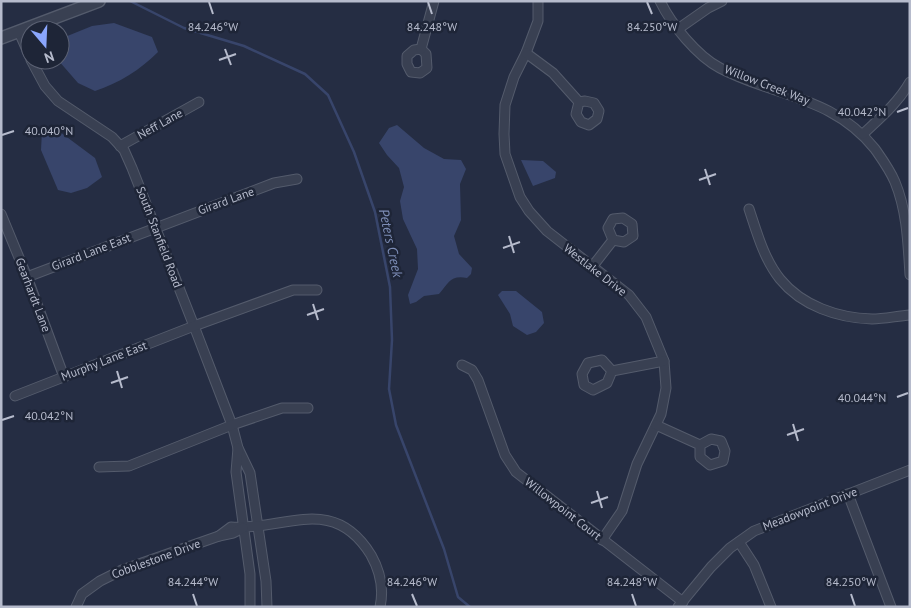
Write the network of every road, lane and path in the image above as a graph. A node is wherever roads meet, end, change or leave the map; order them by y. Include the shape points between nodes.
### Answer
1 (99, 1) edge
2 (434, 1) edge
3 (538, 1) edge
4 (660, 1) edge
5 (722, 1) edge
6 (678, 29) junction
7 (19, 32) joint
8 (1, 38) edge
9 (421, 49) dead end
10 (526, 53) junction
11 (37, 70) edge
12 (910, 82) edge
13 (199, 102) dead end
14 (578, 102) dead end
15 (863, 134) junction
16 (120, 146) junction
17 (297, 179) dead end
18 (749, 209) dead end
19 (1, 214) edge
20 (155, 227) junction
21 (908, 227) edge
22 (613, 240) dead end
23 (592, 267) junction
24 (910, 275) edge
25 (27, 277) junction
26 (317, 290) dead end
27 (910, 315) edge
28 (194, 326) junction
29 (664, 361) junction
30 (462, 365) dead end
31 (612, 370) dead end
32 (64, 377) junction
33 (15, 396) dead end
34 (308, 408) dead end
35 (232, 425) junction
36 (656, 425) junction
37 (700, 445) dead end
38 (238, 448) junction
39 (99, 468) dead end
40 (910, 470) edge
41 (848, 494) junction
42 (258, 525) junction
43 (244, 528) junction
44 (602, 540) junction
45 (739, 542) junction
46 (680, 604) edge
47 (76, 607) edge
48 (250, 607) edge
49 (267, 607) edge
50 (380, 607) edge
51 (771, 607) edge
52 (891, 607) edge

1 - 7 street
2 - 9 street
3 - 10 street, Westlake Drive via 538,21
4 - 6 street, Willow Creek Way
5 - 6 street
6 - 15 street, Willow Creek Way via 699,53 719,67 816,104 840,116
7 - 8 street
10 - 14 street via 552,73
10 - 23 street, Westlake Drive via 505,106 505,154 529,211 547,232
11 - 16 street, South Stanfield Road via 58,101 112,137
12 - 15 street via 889,110
13 - 16 street, Neff Lane
15 - 21 street, Willow Creek Way via 895,181
16 - 20 street, South Stanfield Road
17 - 20 street, Girard Lane via 274,183
18 - 27 street via 766,256 780,279 798,296 819,308 845,316 873,319
19 - 25 street, Gearhardt Lane
20 - 25 street, Girard Lane East
20 - 28 street, South Stanfield Road
21 - 24 street, Willow Creek Way
22 - 23 street
23 - 29 street, Westlake Drive via 629,295 646,317
25 - 32 street, Gearhardt Lane
26 - 28 street, Murphy Lane East via 293,290
28 - 32 street, Murphy Lane East
28 - 35 street, South Stanfield Road
29 - 31 street
29 - 36 street, Westlake Drive via 666,388
30 - 44 street, Willowpoint Court via 472,370 478,380 505,455 516,472
32 - 33 street, Murphy Lane East
34 - 35 street via 282,408
35 - 38 street, South Stanfield Road
35 - 39 street via 129,466
36 - 37 street
36 - 44 street, Westlake Drive via 637,464 622,511
38 - 42 street, South Stanfield Road via 250,473
38 - 43 street, South Stanfield Road via 236,472
40 - 41 street, Meadowpoint Drive
41 - 45 street, Meadowpoint Drive via 754,531
41 - 52 street
42 - 43 street, Cobblestone Drive
42 - 49 street, South Stanfield Road
42 - 50 street, Cobblestone Drive via 319,519 338,524 355,535 376,564 382,583
43 - 47 street, Cobblestone Drive via 100,580 82,594
43 - 48 street, South Stanfield Road
44 - 46 street, Willowpoint Court
45 - 46 street, Meadowpoint Drive via 711,567
45 - 51 street via 754,565

